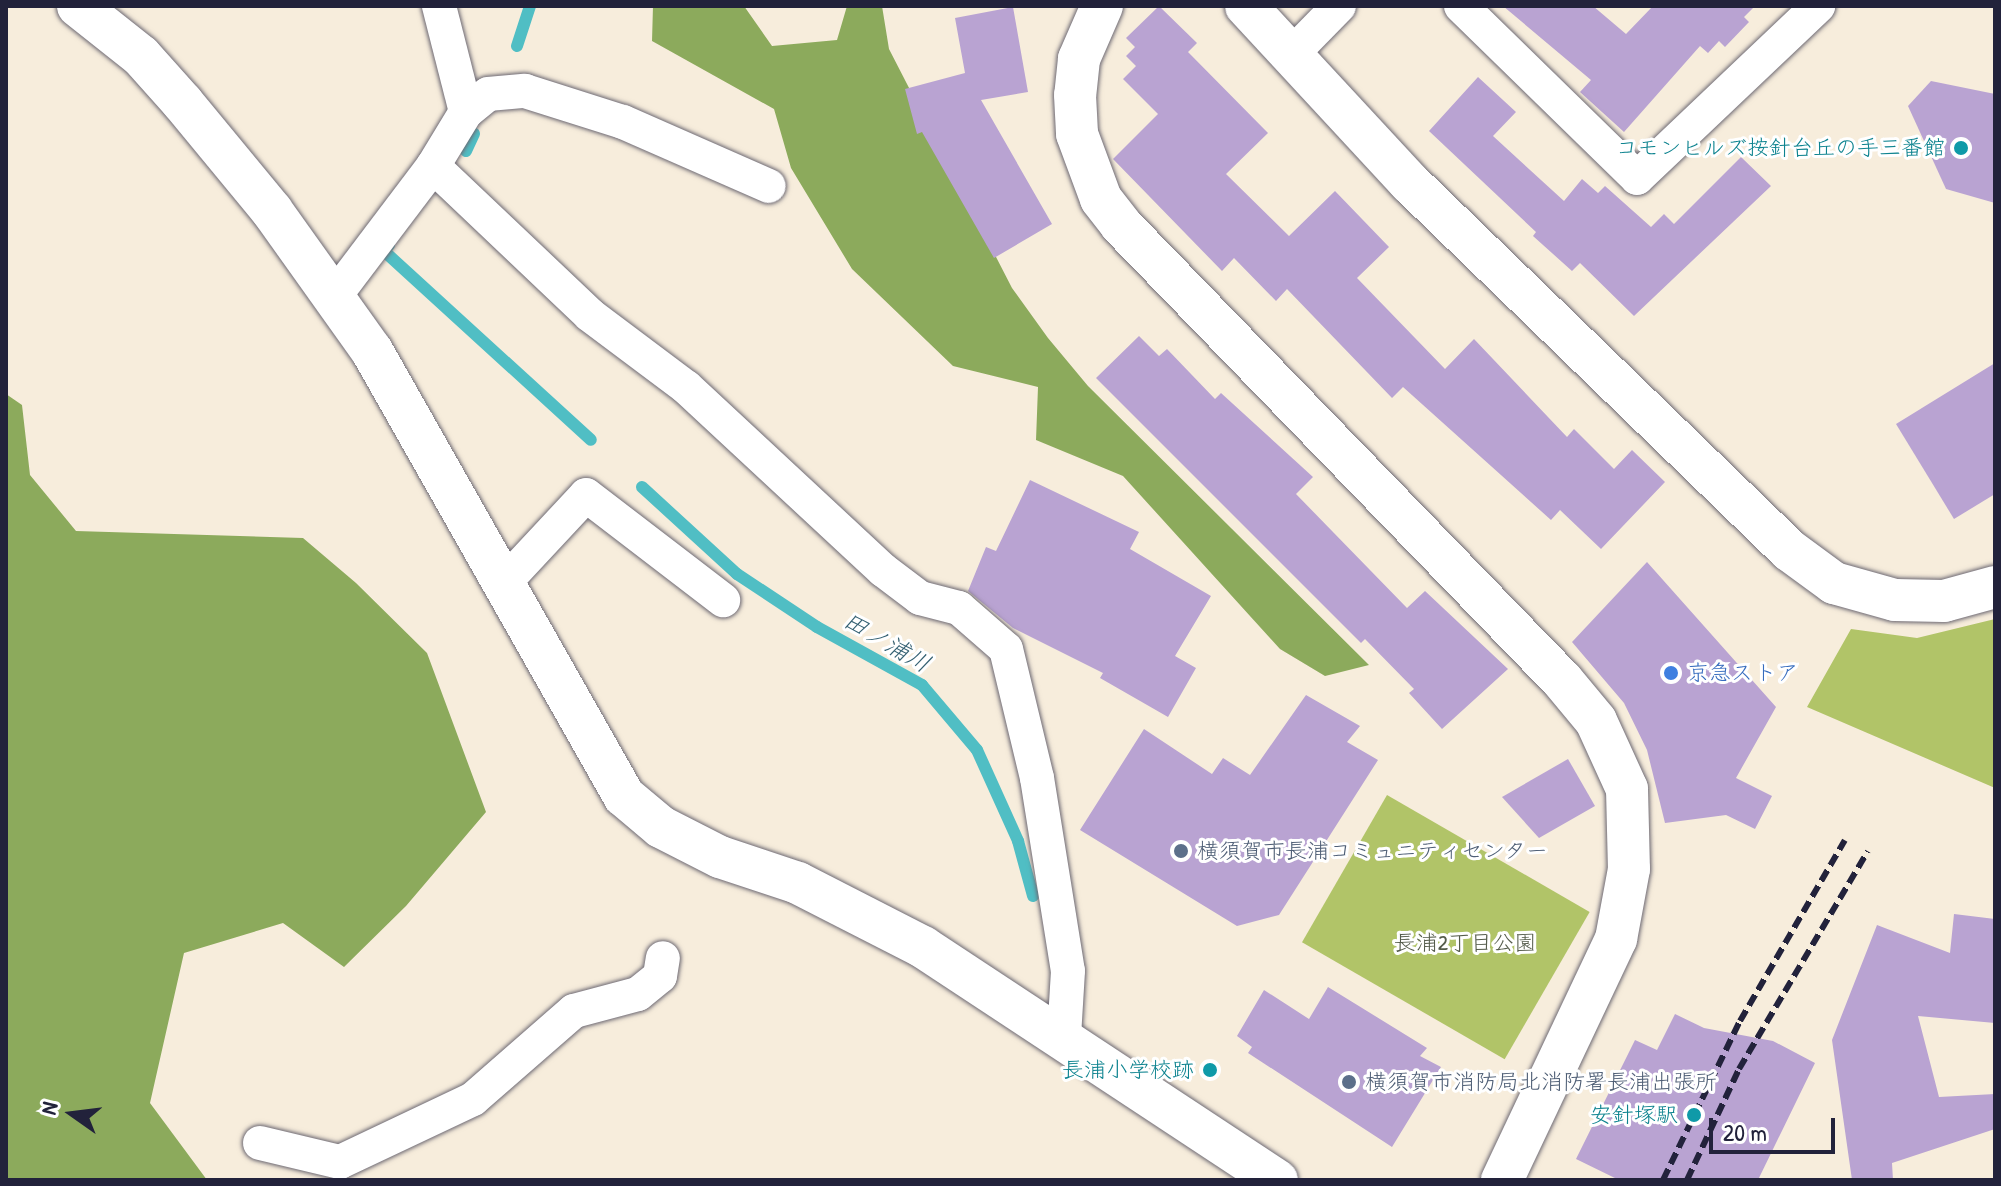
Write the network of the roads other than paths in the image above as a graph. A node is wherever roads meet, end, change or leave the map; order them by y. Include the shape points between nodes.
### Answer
1 (78, 6) edge
2 (439, 6) edge
3 (1102, 6) edge
4 (1246, 6) edge
5 (1339, 6) edge
6 (1461, 6) edge
7 (1812, 8) edge
8 (1290, 56) junction
9 (466, 112) junction
10 (433, 166) junction
11 (769, 186) dead end
12 (334, 297) junction
13 (504, 583) junction
14 (1995, 587) edge
15 (723, 600) dead end
16 (663, 958) dead end
17 (1064, 1037) junction
18 (260, 1143) dead end
19 (1277, 1180) edge
20 (1502, 1180) edge

1 - 12 street via 141,56 183,103
2 - 9 street
3 - 20 street via 1079,59 1075,95 1077,134 1101,199 1562,680 1596,721 1627,789 1629,869 1616,939
4 - 8 street
5 - 8 street
6 - 7 street via 1637,178
8 - 14 street via 1409,182 1789,550 1834,583 1895,600 1944,601
9 - 10 street
9 - 11 street via 488,94 525,91 623,122
10 - 12 street
10 - 17 street via 590,315 686,387 883,570 920,598 959,608 1006,649 1037,778 1068,971
12 - 13 street via 372,351
13 - 15 street via 586,495
13 - 17 street via 624,796 661,827 720,857 798,883 909,940
16 - 18 street via 660,976 638,994 574,1011 473,1099 340,1162
17 - 19 street

